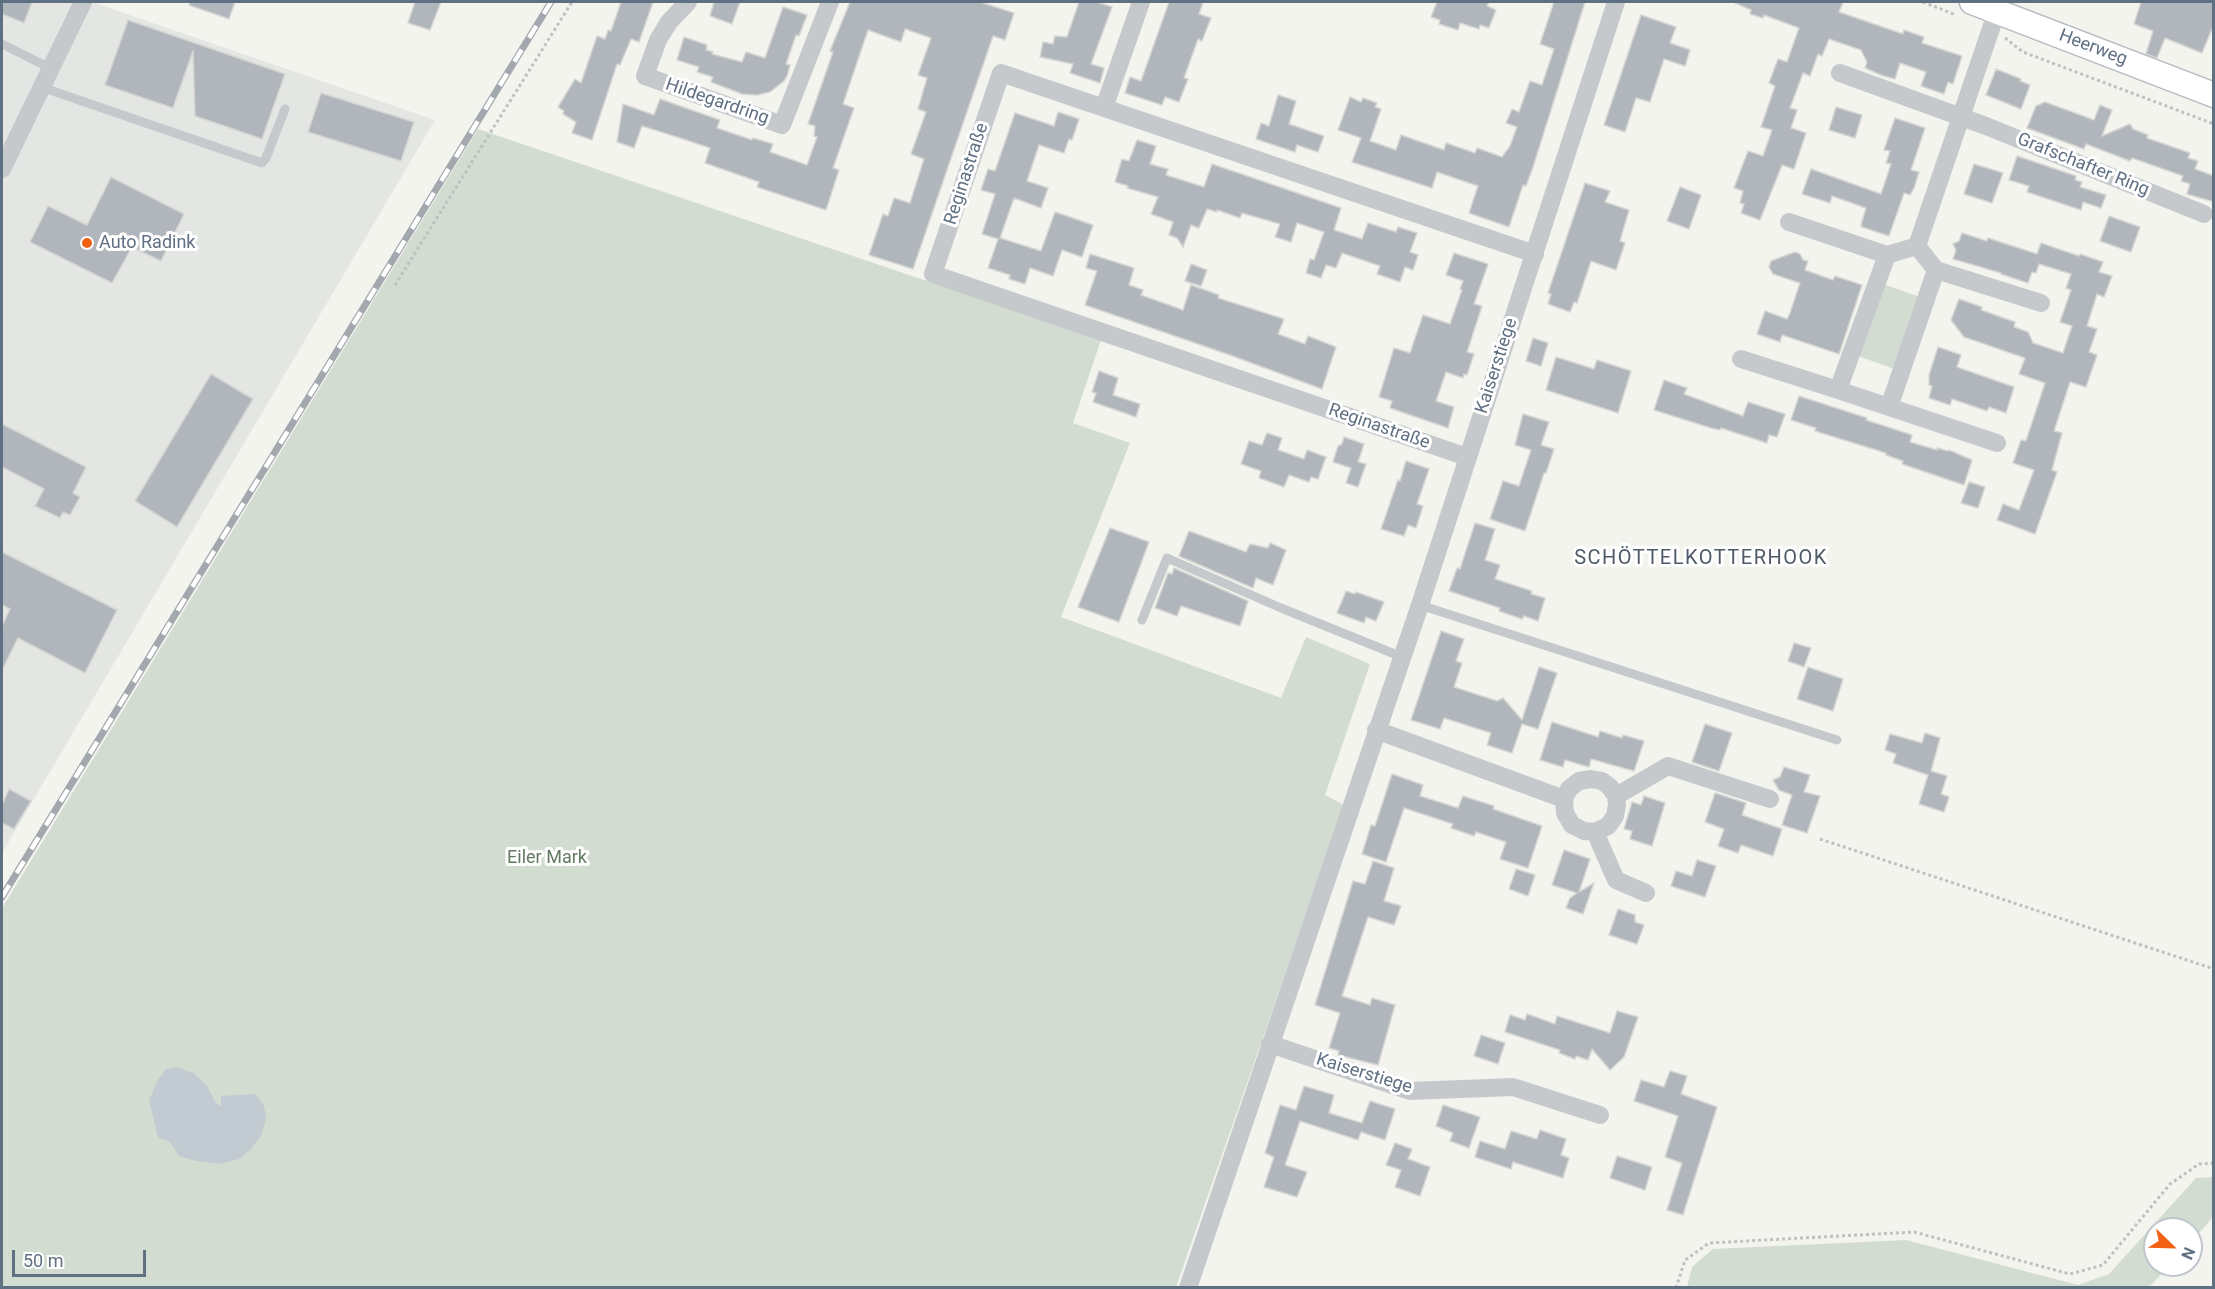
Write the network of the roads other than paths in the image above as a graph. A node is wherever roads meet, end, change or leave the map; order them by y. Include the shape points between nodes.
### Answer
1 (83, 2) edge
2 (688, 2) edge
3 (830, 2) edge
4 (1141, 2) edge
5 (1616, 2) edge
6 (1964, 8) edge
7 (1996, 13) edge
8 (2, 44) edge
9 (50, 68) junction
10 (1840, 73) dead end
11 (41, 87) junction
12 (2214, 95) edge
13 (1104, 108) junction
14 (285, 109) dead end
15 (1961, 118) junction
16 (2, 168) edge
17 (2204, 214) dead end
18 (1789, 222) dead end
19 (1917, 246) junction
20 (1534, 254) junction
21 (1887, 255) junction
22 (1936, 270) junction
23 (2041, 303) dead end
24 (1741, 359) dead end
25 (1838, 390) junction
26 (1889, 406) junction
27 (1997, 443) dead end
28 (1467, 457) junction
29 (1420, 605) junction
30 (1142, 620) dead end
31 (1402, 657) junction
32 (1376, 730) junction
33 (1837, 740) dead end
34 (1616, 796) junction
35 (1564, 799) junction
36 (1770, 799) dead end
37 (1595, 832) junction
38 (1646, 893) dead end
39 (1270, 1044) junction
40 (1600, 1115) dead end
41 (1188, 1287) edge

1 - 9 street
2 - 3 street, Hildegardring via 658,40 645,76 782,125
4 - 13 street
5 - 20 street, Kaiserstiege
6 - 7 street, Heerweg
7 - 12 street, Heerweg
7 - 15 street
8 - 9 lane
9 - 11 street
10 - 15 street, Grafschafter Ring
11 - 14 lane via 262,163
11 - 16 street
13 - 20 street, Reginastraße
13 - 28 street, Reginastraße via 1001,74 933,274
15 - 17 street, Grafschafter Ring
15 - 19 street
18 - 21 street
19 - 21 street
19 - 22 street
20 - 28 street, Kaiserstiege
21 - 25 street
22 - 23 street
22 - 26 street
24 - 25 street
25 - 26 street
26 - 27 street
28 - 29 street, Kaiserstiege
29 - 31 street, Kaiserstiege
29 - 33 lane
30 - 31 lane via 1167,558
31 - 32 street, Kaiserstiege
32 - 35 street
32 - 39 street, Kaiserstiege
34 - 35 street via 1602,781 1591,779 1579,781
34 - 36 street via 1668,766
34 - 37 street via 1615,816 1608,826
35 - 37 street via 1565,813 1572,825
37 - 38 street via 1616,880
39 - 40 street, Kaiserstiege via 1410,1091 1513,1088
39 - 41 street, Kaiserstiege

